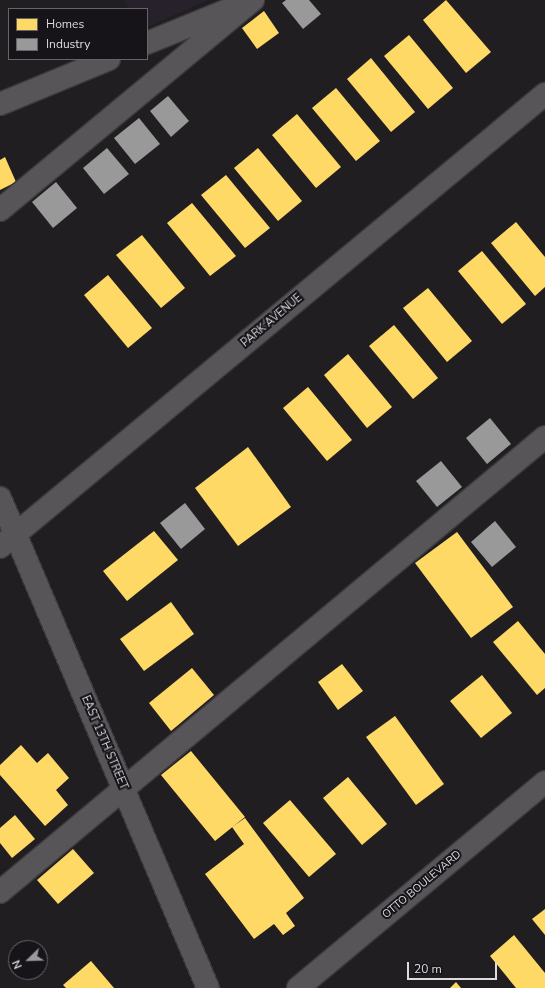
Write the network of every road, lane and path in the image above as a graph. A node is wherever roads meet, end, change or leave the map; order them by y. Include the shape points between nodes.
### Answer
1 (252, 0) edge
2 (148, 43) edge
3 (107, 60) edge
4 (545, 94) edge
5 (0, 104) edge
6 (0, 210) edge
7 (545, 437) edge
8 (0, 498) edge
9 (8, 540) edge
10 (545, 782) edge
11 (124, 788) junction
12 (0, 892) edge
13 (208, 988) edge
14 (298, 988) edge

1 - 2 street
1 - 6 street
3 - 5 street
4 - 9 street, PARK AVENUE
7 - 11 street
8 - 9 street, EAST 13TH STREET
9 - 11 street, EAST 13TH STREET
10 - 14 street, OTTO BOULEVARD
11 - 12 street
11 - 13 street, EAST 13TH STREET

